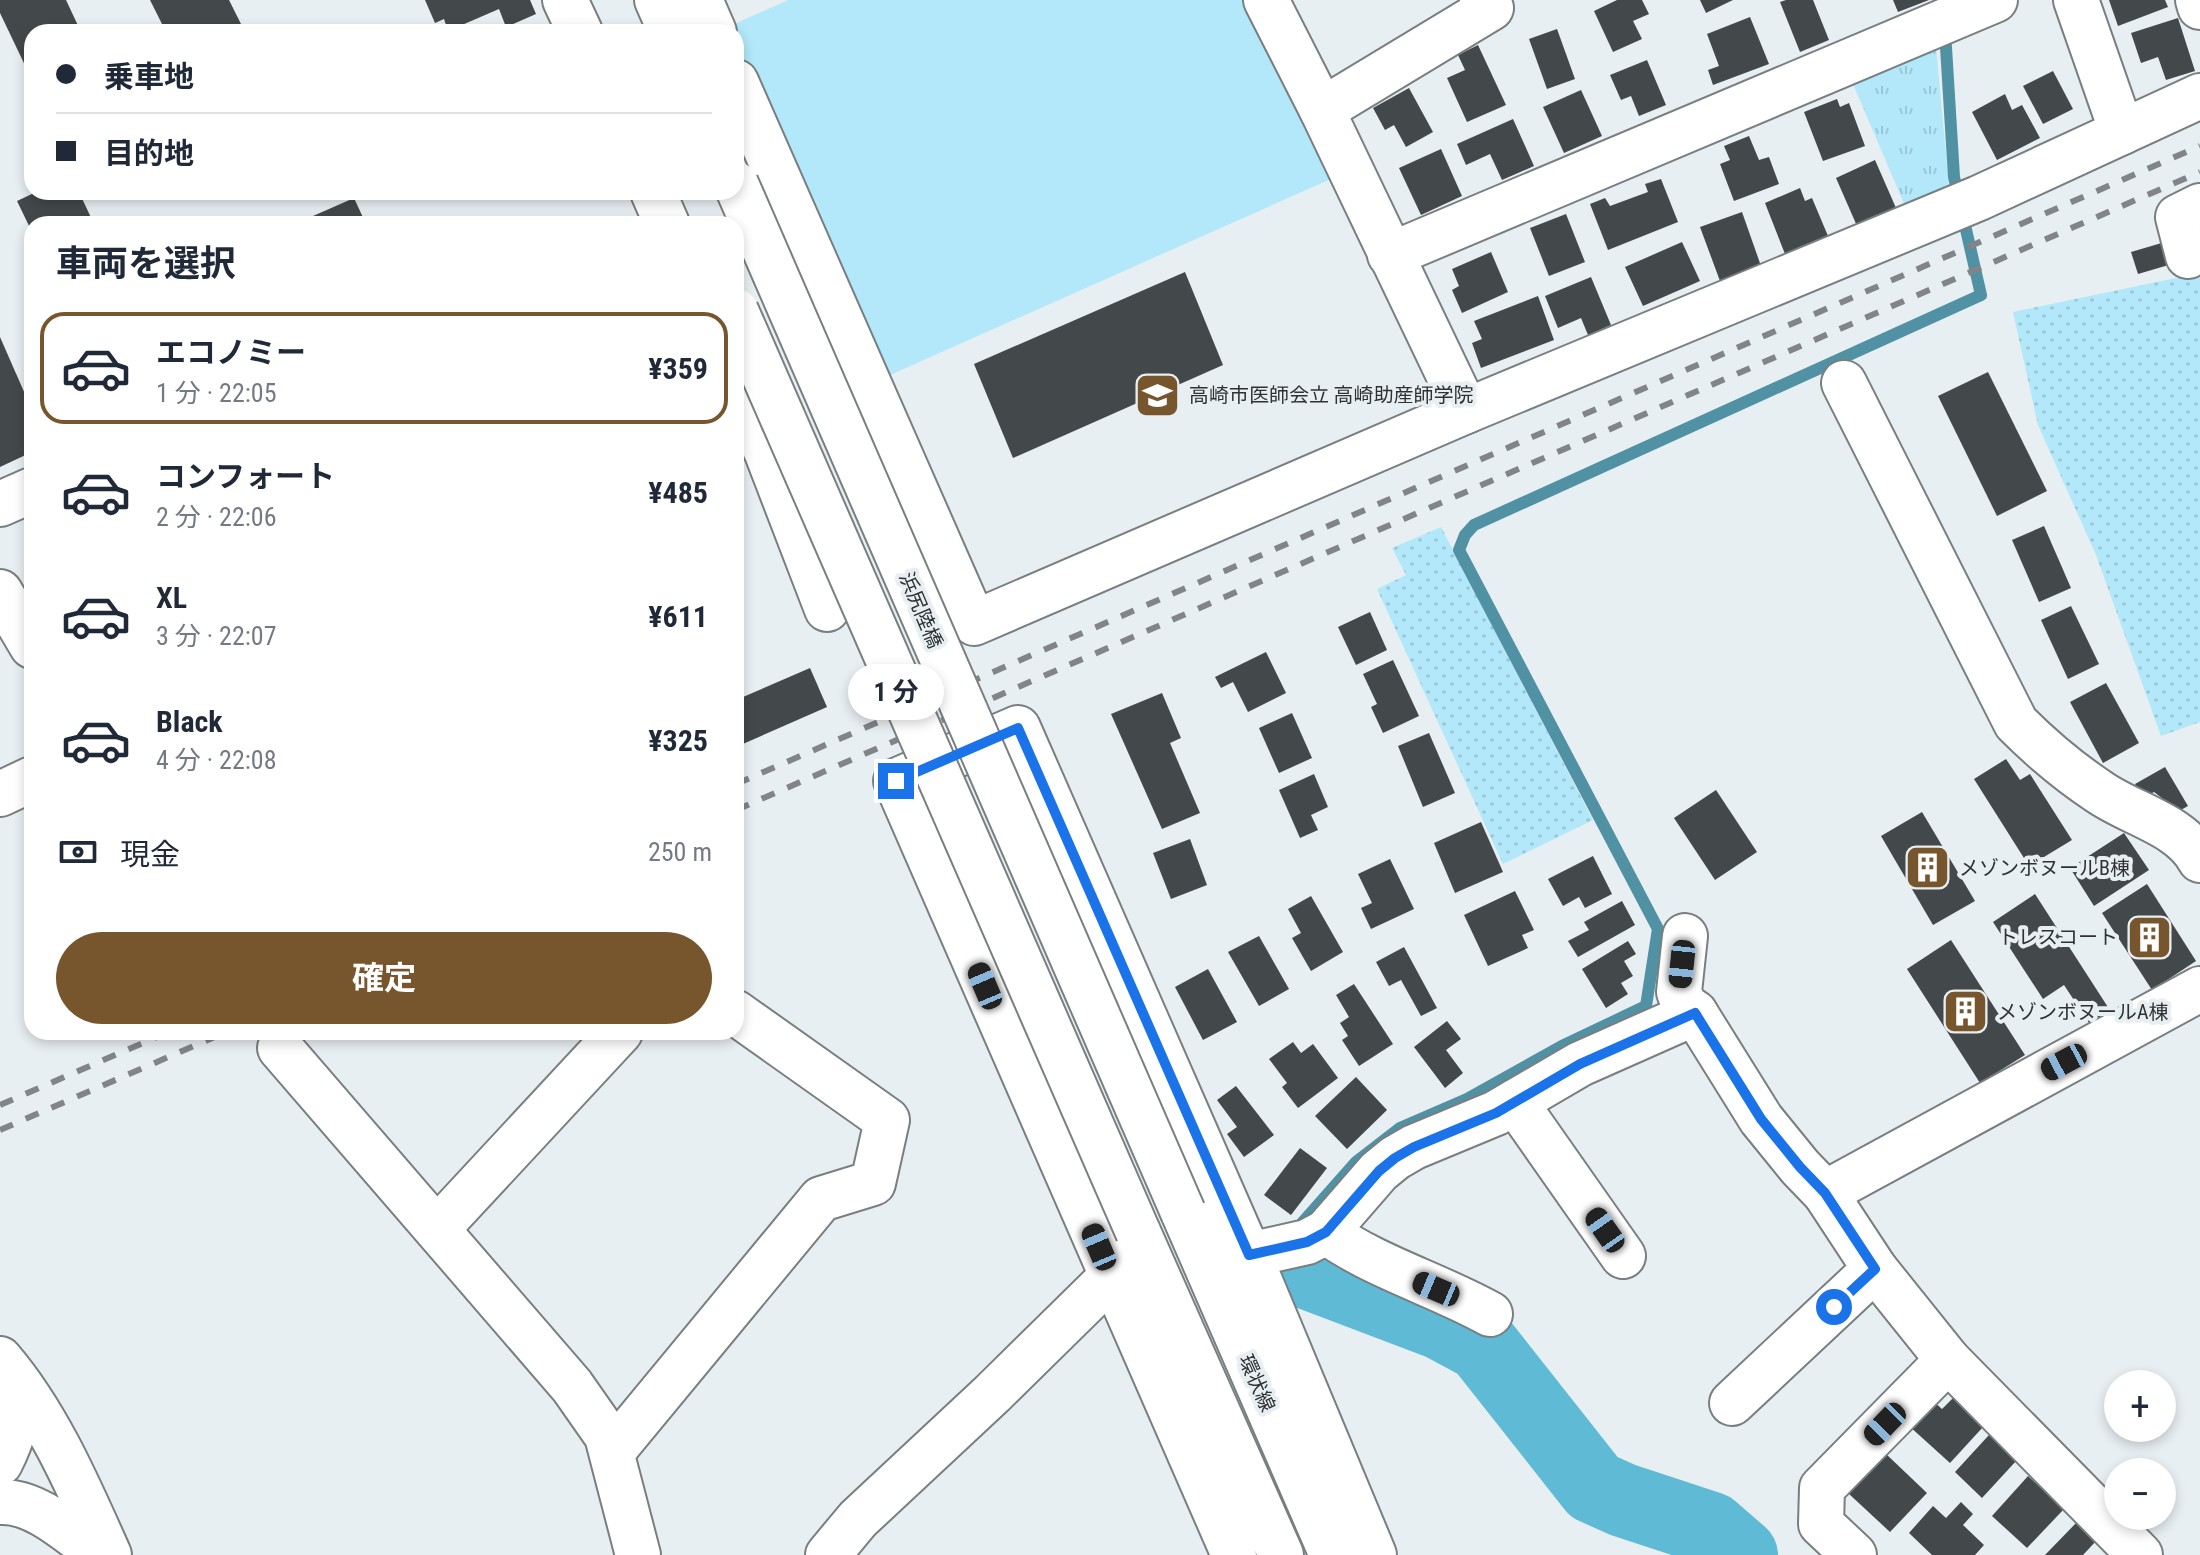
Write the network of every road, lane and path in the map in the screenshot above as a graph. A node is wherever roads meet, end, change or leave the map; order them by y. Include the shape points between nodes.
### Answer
1 (565, 0) edge
2 (599, 0) edge
3 (657, 0) edge
4 (700, 0) edge
5 (1266, 0) edge
6 (1482, 0) edge
7 (1995, 0) edge
8 (2076, 0) edge
9 (2198, 0) edge
10 (2200, 7) edge
11 (576, 24) edge
12 (610, 24) edge
13 (668, 24) edge
14 (710, 24) edge
15 (2200, 96) edge
16 (744, 100) edge
17 (1322, 110) junction
18 (2122, 132) junction
19 (743, 200) edge
20 (2200, 206) edge
21 (1390, 255) junction
22 (2188, 256) dead end
23 (744, 329) edge
24 (1844, 383) dead end
25 (1466, 411) junction
26 (744, 424) edge
27 (751, 460) edge
28 (24, 494) edge
29 (0, 504) edge
30 (0, 592) edge
31 (827, 609) dead end
32 (24, 632) edge
33 (24, 783) edge
34 (0, 794) edge
35 (2200, 860) edge
36 (1685, 936) dead end
37 (1120, 962) junction
38 (2200, 989) edge
39 (1695, 1013) junction
40 (998, 1015) junction
41 (744, 1019) edge
42 (613, 1040) edge
43 (280, 1048) dead end
44 (1515, 1102) junction
45 (1825, 1193) junction
46 (1183, 1212) joint
47 (437, 1229) junction
48 (1326, 1232) junction
49 (1249, 1255) junction
50 (1623, 1256) dead end
51 (1875, 1269) junction
52 (1112, 1276) junction
53 (1490, 1314) dead end
54 (1948, 1360) junction
55 (10, 1372) edge
56 (1732, 1403) dead end
57 (612, 1452) junction
58 (0, 1463) edge
59 (0, 1502) edge
60 (100, 1555) edge
61 (109, 1555) edge
62 (638, 1555) edge
63 (828, 1555) edge
64 (1234, 1555) edge
65 (1281, 1555) edge
66 (1332, 1555) edge
67 (1374, 1555) edge
68 (1854, 1555) edge
69 (2140, 1555) edge

1 - 11 street
2 - 12 street
3 - 13 street
4 - 14 street
5 - 17 street
6 - 17 street via 1491,8
7 - 21 street
8 - 18 street
9 - 10 street
15 - 18 street
16 - 25 street via 974,623
17 - 21 street
18 - 25 street via 1979,198
19 - 46 street, 浜尻陸橋, bridge
20 - 22 street via 2178,217
21 - 25 street
23 - 65 street, bridge
24 - 35 street via 2016,723 2100,793 2189,843
26 - 27 street
27 - 31 street
28 - 29 street
30 - 32 street
33 - 34 street
36 - 39 street via 1679,992
37 - 40 street
37 - 40 street via 1018,728 896,781
37 - 49 street
38 - 45 street
39 - 44 street via 1580,1064
39 - 45 street via 1761,1119
40 - 52 street
41 - 57 street via 887,1120 873,1183 821,1199
42 - 47 street
43 - 47 street
44 - 48 street via 1395,1158
44 - 50 street
45 - 51 street
46 - 66 street, 環状線
47 - 57 street via 572,1386 607,1436
48 - 49 street via 1307,1242
48 - 53 street via 1379,1265
49 - 67 street
51 - 54 street
51 - 56 street
52 - 63 street via 858,1519
52 - 64 street
54 - 68 street via 1822,1488 1821,1524
54 - 69 street
55 - 58 street via 17,1417
55 - 61 street via 50,1434
57 - 62 street
59 - 60 street via 14,1501 40,1513

